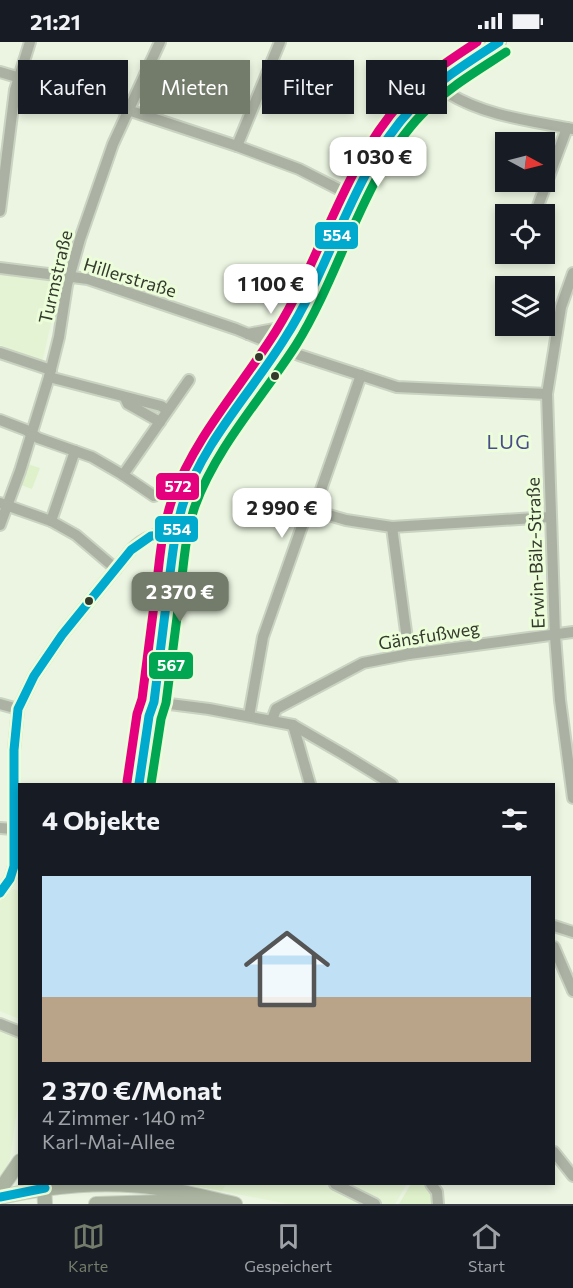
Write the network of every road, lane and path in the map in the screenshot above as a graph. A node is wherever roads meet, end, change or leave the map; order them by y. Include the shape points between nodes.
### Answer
1 (30, 42) edge
2 (159, 42) edge
3 (280, 42) edge
4 (499, 42) edge
5 (24, 60) edge
6 (0, 72) edge
7 (18, 78) joint
8 (448, 93) dead end
9 (128, 110) joint
10 (126, 114) edge
11 (570, 129) edge
12 (237, 146) junction
13 (354, 197) junction
14 (539, 204) edge
15 (0, 211) edge
16 (0, 268) edge
17 (573, 273) edge
18 (69, 276) junction
19 (302, 311) junction
20 (248, 334) junction
21 (280, 348) junction
22 (0, 353) edge
23 (50, 374) junction
24 (362, 375) junction
25 (189, 380) dead end
26 (547, 394) junction
27 (124, 398) junction
28 (167, 410) junction
29 (0, 420) edge
30 (160, 422) junction
31 (32, 433) junction
32 (75, 451) junction
33 (123, 475) junction
34 (154, 496) dead end
35 (316, 504) junction
36 (4, 505) edge
37 (550, 517) junction
38 (51, 521) junction
39 (0, 525) edge
40 (392, 527) junction
41 (176, 534) junction
42 (116, 569) junction
43 (573, 633) edge
44 (555, 636) junction
45 (409, 654) junction
46 (154, 702) junction
47 (0, 704) edge
48 (18, 709) junction
49 (249, 716) junction
50 (272, 720) junction
51 (293, 725) junction
52 (139, 783) edge
53 (148, 783) edge
54 (310, 783) edge
55 (389, 783) edge
56 (573, 798) edge
57 (0, 828) edge
58 (13, 829) junction
59 (10, 879) junction
60 (18, 885) edge
61 (0, 893) edge
62 (555, 926) edge
63 (573, 932) edge
64 (555, 949) edge
65 (573, 991) edge
66 (0, 1024) edge
67 (18, 1031) edge
68 (555, 1153) edge
69 (18, 1164) edge
70 (573, 1176) edge
71 (73, 1185) edge
72 (121, 1185) edge
73 (337, 1185) edge
74 (432, 1185) edge
75 (44, 1186) edge
76 (0, 1190) edge
77 (29, 1193) edge
78 (0, 1197) edge
79 (45, 1204) edge
80 (96, 1204) edge
81 (199, 1204) edge
82 (236, 1204) edge
83 (375, 1204) edge
84 (438, 1204) edge

1 - 5 street
2 - 9 street, Turmstraße
3 - 12 street
4 - 13 main road via 458,70 405,115
6 - 7 street
7 - 15 street
8 - 11 street via 510,117
9 - 12 street
10 - 18 street, Turmstraße via 105,165
11 - 14 street
12 - 13 street via 316,176
13 - 19 main road
16 - 18 street, Hillerstraße
17 - 26 street, Erwin-Bälz-Straße via 561,307
18 - 20 street, Hillerstraße via 88,279
18 - 23 street, Turmstraße
19 - 20 street via 284,327
19 - 21 main road
20 - 21 street, Hillerstraße
21 - 24 street, Hillerstraße
21 - 41 main road via 201,463 185,498
22 - 23 street
23 - 27 street
23 - 31 street, Turmstraße
24 - 26 street, Hillerstraße via 397,387
24 - 35 street
25 - 28 street
26 - 37 street, Erwin-Bälz-Straße
27 - 28 street
27 - 30 street
28 - 30 street
29 - 31 street
30 - 33 street
31 - 32 street
31 - 36 street, Turmstraße
32 - 33 street
32 - 38 street
33 - 34 street
35 - 40 street via 322,513
35 - 49 street via 307,512 263,637
36 - 38 street
36 - 39 street, Turmstraße
37 - 40 street
37 - 44 street, Erwin-Bälz-Straße
38 - 42 street
40 - 45 street
41 - 42 street via 158,533 145,539
41 - 46 main road
42 - 48 street via 62,635 34,676
43 - 44 street, Gänsfußweg
44 - 45 street, Gänsfußweg
44 - 56 street, Erwin-Bälz-Straße
45 - 50 street, Gänsfußweg via 363,663 276,709
46 - 49 street
46 - 52 main road
46 - 53 main road via 157,718
47 - 48 street
48 - 58 street
49 - 50 street
50 - 51 street
51 - 54 street
51 - 55 street
57 - 58 street
58 - 59 street via 15,854
59 - 60 street
59 - 61 street
62 - 63 street
64 - 65 street
66 - 67 street
68 - 70 street
69 - 76 main road
71 - 75 main road
72 - 82 main road via 160,1188
73 - 83 street
74 - 84 street
75 - 77 main road
75 - 79 main road
77 - 78 main road
80 - 81 main road

